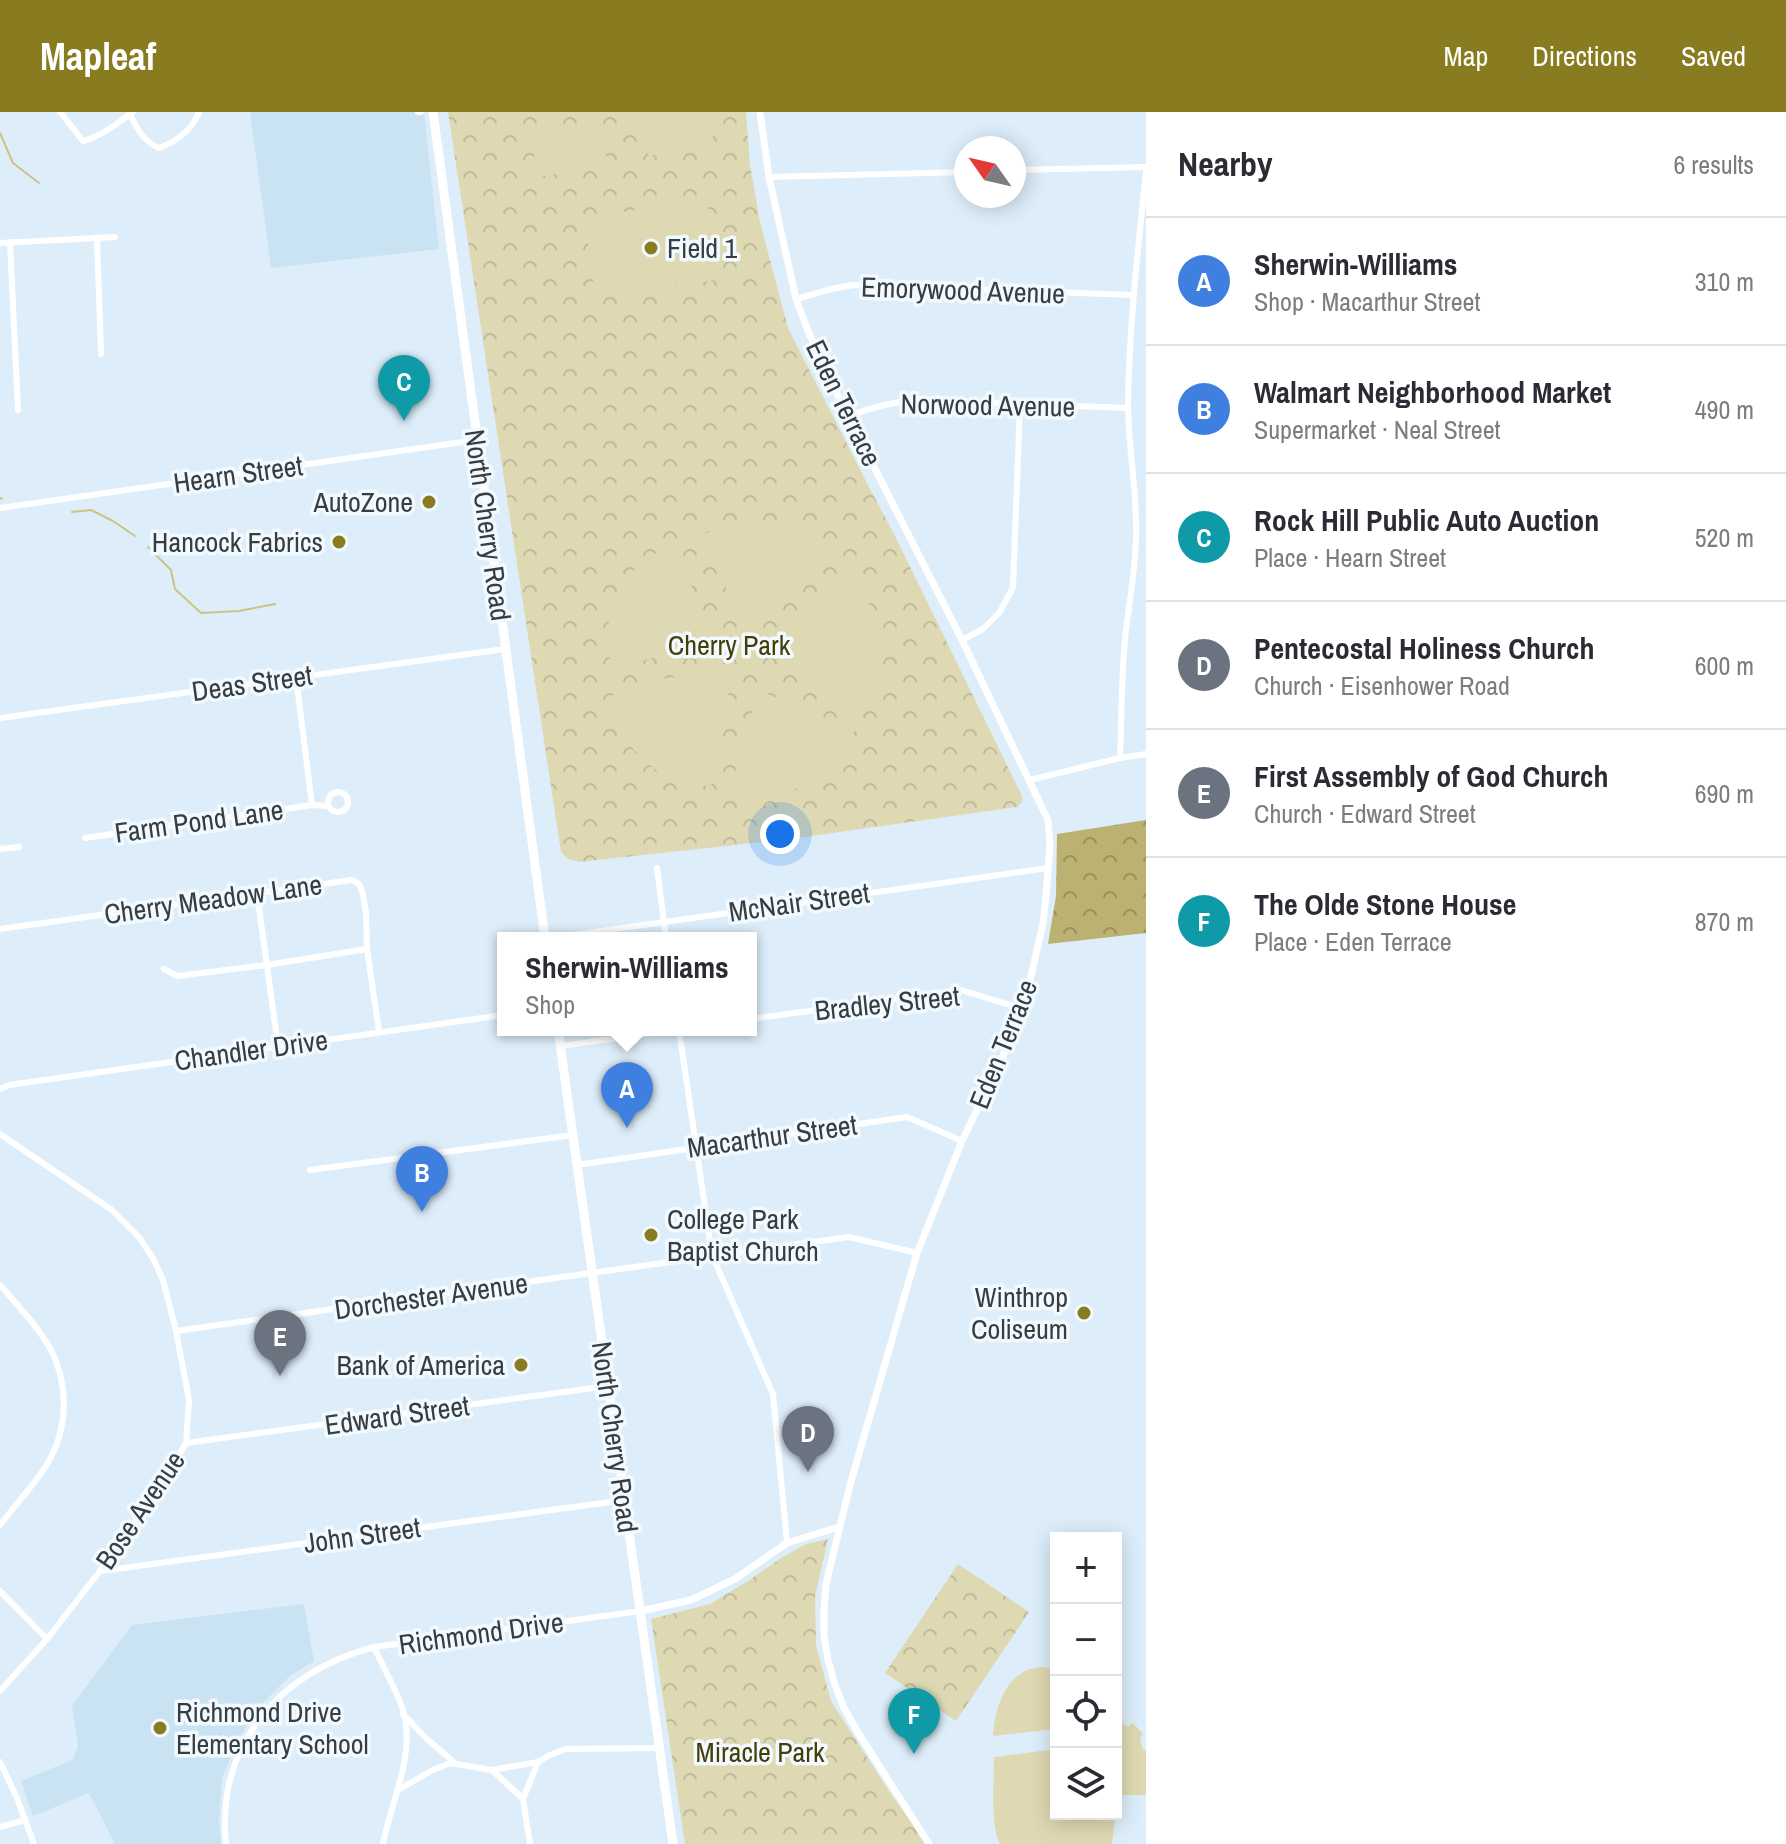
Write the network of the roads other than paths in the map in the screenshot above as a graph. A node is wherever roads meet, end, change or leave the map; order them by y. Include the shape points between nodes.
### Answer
1 (60, 112) edge
2 (199, 112) edge
3 (433, 112) edge
4 (760, 112) edge
5 (132, 113) edge
6 (1026, 170) edge
7 (1146, 170) edge
8 (954, 172) edge
9 (769, 177) junction
10 (1144, 223) edge
11 (97, 237) junction
12 (115, 237) dead end
13 (10, 242) junction
14 (0, 243) edge
15 (1133, 295) junction
16 (796, 299) junction
17 (101, 354) dead end
18 (1020, 404) junction
19 (1128, 408) junction
20 (18, 410) dead end
21 (850, 416) junction
22 (477, 440) junction
23 (0, 508) edge
24 (962, 640) junction
25 (505, 649) junction
26 (296, 677) junction
27 (0, 718) edge
28 (1146, 754) edge
29 (1120, 758) junction
30 (1030, 780) junction
31 (312, 805) junction
32 (328, 806) dead end
33 (85, 838) dead end
34 (19, 847) dead end
35 (0, 849) edge
36 (657, 868) dead end
37 (1048, 868) junction
38 (257, 893) junction
39 (664, 921) junction
40 (0, 929) edge
41 (547, 932) edge
42 (589, 932) edge
43 (665, 932) edge
44 (367, 949) junction
45 (267, 965) junction
46 (164, 969) dead end
47 (1020, 1008) junction
48 (497, 1016) edge
49 (757, 1018) edge
50 (379, 1031) junction
51 (559, 1036) edge
52 (634, 1036) edge
53 (678, 1036) edge
54 (278, 1046) junction
55 (561, 1046) junction
56 (0, 1089) edge
57 (0, 1134) edge
58 (573, 1135) junction
59 (962, 1141) junction
60 (696, 1147) junction
61 (577, 1165) junction
62 (310, 1170) dead end
63 (917, 1253) junction
64 (712, 1255) junction
65 (591, 1272) junction
66 (0, 1285) edge
67 (176, 1331) junction
68 (608, 1386) junction
69 (186, 1443) junction
70 (625, 1500) junction
71 (0, 1525) edge
72 (839, 1527) junction
73 (787, 1543) junction
74 (100, 1571) junction
75 (0, 1591) edge
76 (641, 1611) junction
77 (47, 1639) junction
78 (374, 1647) junction
79 (0, 1691) edge
80 (403, 1713) junction
81 (660, 1748) junction
82 (0, 1762) edge
83 (538, 1762) junction
84 (456, 1764) junction
85 (492, 1770) junction
86 (398, 1791) junction
87 (523, 1799) junction
88 (25, 1820) junction
89 (0, 1827) edge
90 (34, 1844) edge
91 (226, 1844) edge
92 (383, 1844) edge
93 (530, 1844) edge
94 (673, 1844) edge
95 (929, 1844) edge

1 - 5 street via 83,141
2 - 5 street via 192,127 159,148 137,129
3 - 22 main road, North Cherry Road
4 - 9 street, Eden Terrace
6 - 7 street
7 - 10 street
8 - 9 street
9 - 16 street, Eden Terrace
10 - 15 street
11 - 12 street
11 - 13 street
11 - 17 street
13 - 14 street
13 - 20 street
15 - 16 street, Emorywood Avenue via 853,285
15 - 19 street
16 - 21 street, Eden Terrace
18 - 19 street, Norwood Avenue
18 - 21 street, Norwood Avenue via 917,400
18 - 24 street via 1013,587 1000,612
19 - 29 street via 1137,505
21 - 24 street, Eden Terrace
22 - 23 street, Hearn Street
22 - 25 main road, North Cherry Road
24 - 30 street, Eden Terrace
25 - 26 street, Deas Street
25 - 41 main road, North Cherry Road
26 - 27 street, Deas Street
26 - 31 street, Farm Pond Lane
28 - 29 street
29 - 30 street
30 - 37 street, Eden Terrace via 1048,820
31 - 32 street, Farm Pond Lane
31 - 33 street, Farm Pond Lane
34 - 35 street
36 - 39 street
37 - 39 street, McNair Street
37 - 47 street, Eden Terrace via 1038,949
38 - 40 street, Cherry Meadow Lane
38 - 44 street, Cherry Meadow Lane via 357,882
38 - 45 street
39 - 42 street, McNair Street
39 - 43 street
44 - 45 street
44 - 50 street
45 - 46 street via 177,976
45 - 54 street
47 - 49 street, Bradley Street via 961,990
47 - 59 street, Eden Terrace via 1012,1037
48 - 50 street, Chandler Drive
50 - 54 street, Chandler Drive
51 - 55 main road, North Cherry Road
52 - 55 street
53 - 60 street
54 - 56 street, Chandler Drive
55 - 58 main road, North Cherry Road
57 - 67 street, Bose Avenue via 112,1210 139,1237 163,1280
58 - 61 main road, North Cherry Road
58 - 62 street
59 - 60 street, Macarthur Street via 907,1117
59 - 63 street, Eden Terrace
60 - 61 street, Macarthur Street
60 - 64 street
61 - 65 main road, North Cherry Road
63 - 64 street, Dorchester Avenue via 849,1237
63 - 72 street, Eden Terrace
64 - 65 street, Dorchester Avenue
64 - 73 street via 773,1394
65 - 67 street, Dorchester Avenue
65 - 68 main road, North Cherry Road
66 - 71 street via 50,1349 65,1396 53,1454
67 - 69 street, Bose Avenue via 189,1400
68 - 69 street, Edward Street
68 - 70 main road, North Cherry Road
69 - 74 street, Bose Avenue
70 - 74 street, John Street
70 - 76 main road, North Cherry Road
72 - 73 street, Richmond Drive
72 - 95 street, Eden Terrace via 824,1610 835,1685 857,1731
73 - 76 street, Richmond Drive via 735,1579 691,1600
74 - 77 street, Bose Avenue
75 - 77 street
76 - 78 street, Richmond Drive
76 - 81 main road, North Cherry Road
77 - 79 street, Bose Avenue
78 - 80 street
78 - 91 street, Richmond Drive via 310,1672 260,1719 229,1780
80 - 84 street
80 - 86 street via 406,1735
81 - 83 street via 566,1749
81 - 94 main road, North Cherry Road
82 - 88 street
83 - 85 street
83 - 87 street
84 - 85 street
84 - 86 street via 431,1771
85 - 87 street
86 - 92 street
87 - 93 street
88 - 89 street
88 - 90 street

